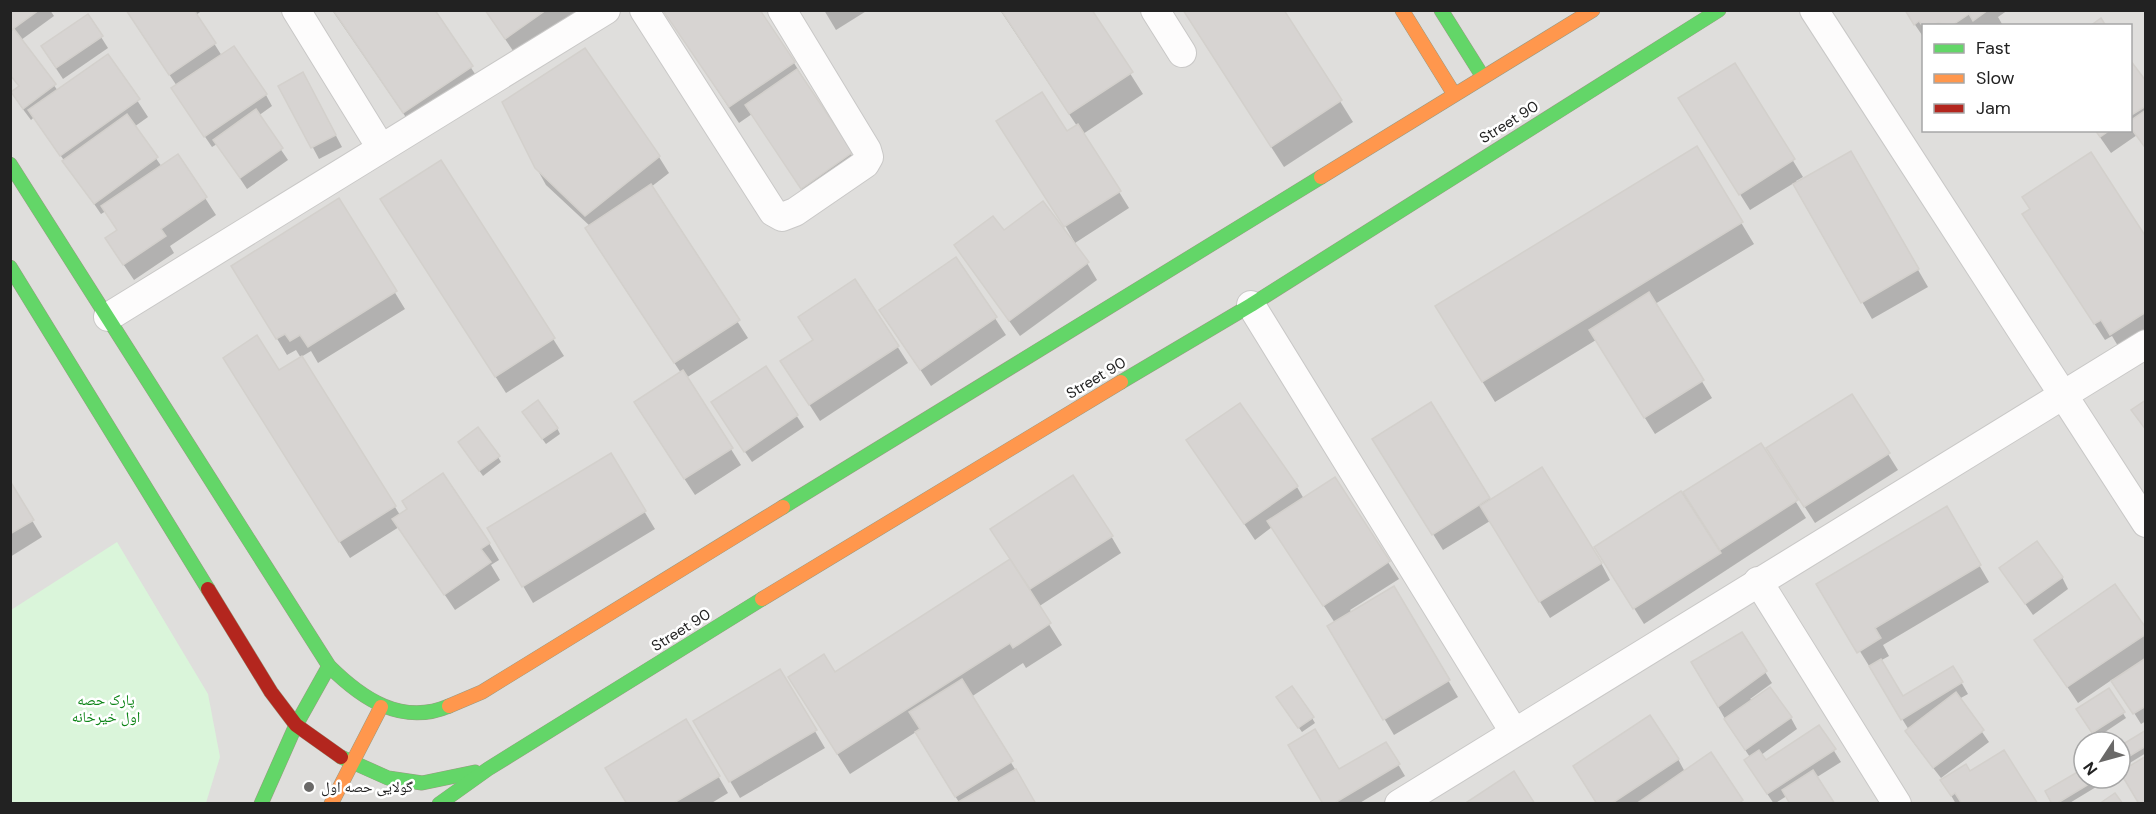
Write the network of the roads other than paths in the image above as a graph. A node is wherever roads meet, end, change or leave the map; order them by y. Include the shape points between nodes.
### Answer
1 (296, 10) edge
2 (606, 10) edge
3 (644, 10) edge
4 (782, 10) edge
5 (1155, 10) edge
6 (1402, 10) edge
7 (1441, 10) edge
8 (1593, 10) edge
9 (1719, 10) edge
10 (1814, 10) edge
11 (1182, 53) dead end
12 (1483, 77) junction
13 (1454, 94) junction
14 (381, 148) junction
15 (10, 164) edge
16 (10, 267) edge
17 (1251, 305) junction
18 (108, 317) junction
19 (2145, 344) edge
20 (2062, 395) junction
21 (2145, 523) edge
22 (1758, 581) junction
23 (329, 666) junction
24 (381, 707) junction
25 (296, 725) junction
26 (1514, 732) junction
27 (351, 763) junction
28 (488, 769) junction
29 (261, 804) edge
30 (331, 804) edge
31 (439, 804) edge
32 (1399, 804) edge
33 (1897, 804) edge

1 - 14 street
2 - 14 street
3 - 4 street via 773,212 782,217 869,158
5 - 11 street
6 - 13 main road
7 - 12 main road
8 - 12 main road
9 - 17 main road, Street 90
10 - 20 street
12 - 13 main road
13 - 24 main road via 482,692 432,713
14 - 18 street
15 - 18 main road
16 - 25 main road via 271,693
17 - 26 street
17 - 28 main road, Street 90 via 926,498
18 - 23 main road
19 - 20 street
20 - 21 street
20 - 22 street
22 - 26 street
22 - 33 street
23 - 24 main road via 350,687
23 - 25 main road
24 - 27 main road
25 - 27 main road
25 - 29 main road
26 - 32 street
27 - 28 main road via 388,778 422,783
27 - 30 main road
28 - 31 main road, Street 90

